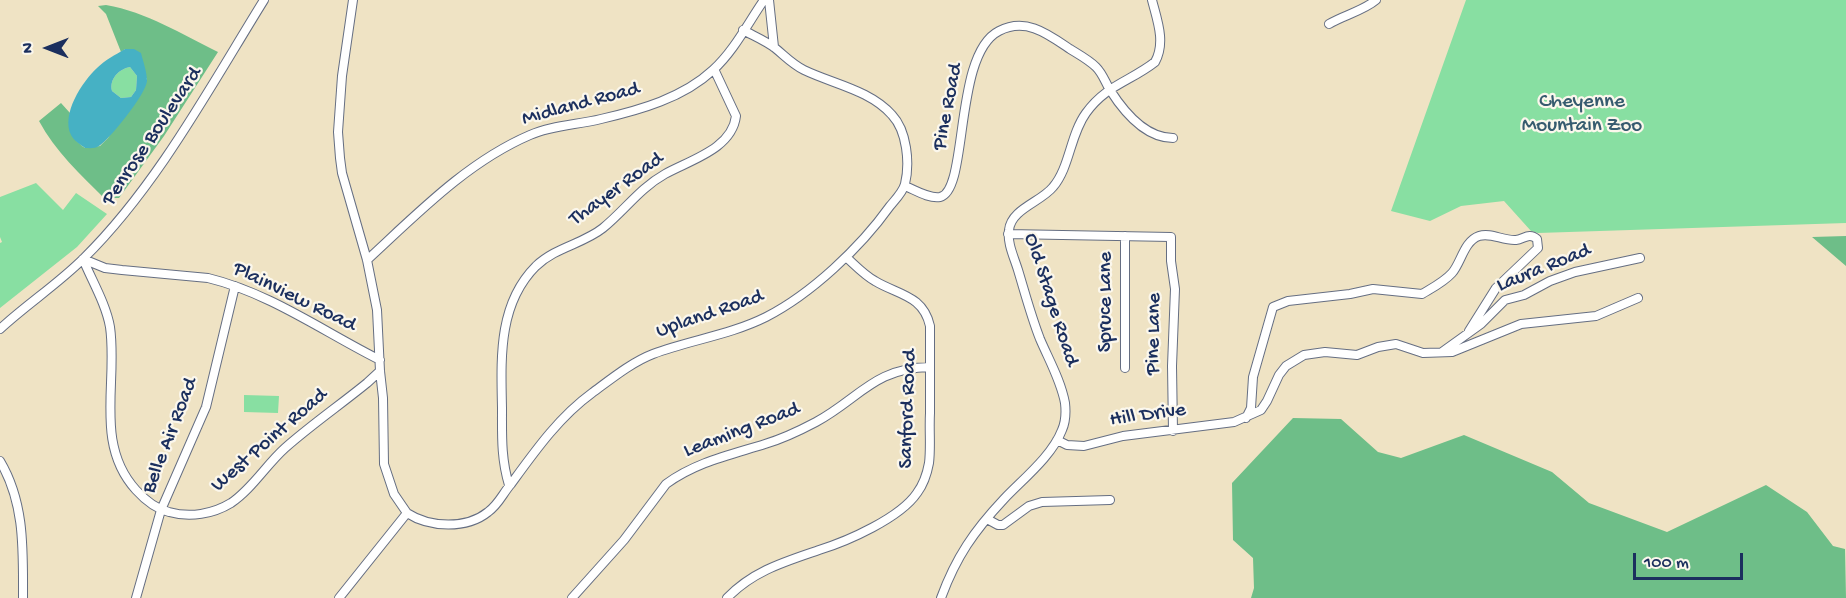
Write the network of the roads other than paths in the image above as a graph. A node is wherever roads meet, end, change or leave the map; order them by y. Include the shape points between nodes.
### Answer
1 (264, 0) edge
2 (353, 0) edge
3 (764, 0) edge
4 (769, 0) edge
5 (1152, 0) edge
6 (1376, 0) edge
7 (1329, 24) dead end
8 (743, 30) junction
9 (774, 47) junction
10 (714, 69) junction
11 (1109, 89) junction
12 (1173, 138) dead end
13 (905, 186) junction
14 (1008, 234) junction
15 (1125, 236) junction
16 (846, 257) junction
17 (1640, 258) dead end
18 (83, 260) junction
19 (368, 260) junction
20 (235, 286) junction
21 (1638, 298) dead end
22 (0, 329) edge
23 (1469, 331) junction
24 (1441, 353) junction
25 (380, 360) junction
26 (930, 367) junction
27 (1125, 368) dead end
28 (380, 371) junction
29 (1246, 418) junction
30 (1173, 431) junction
31 (1057, 440) junction
32 (0, 461) edge
33 (509, 485) junction
34 (1110, 500) dead end
35 (161, 510) junction
36 (407, 513) junction
37 (987, 519) junction
38 (23, 598) edge
39 (136, 598) edge
40 (339, 598) edge
41 (572, 598) edge
42 (727, 598) edge
43 (941, 598) edge

1 - 18 street, Penrose Boulevard via 152,178
2 - 19 street via 342,76 339,145 342,173
3 - 8 street, Midland Road
4 - 9 street
5 - 11 street, Old Stage Road via 1161,41 1159,56 1150,66
6 - 7 street
8 - 9 street
8 - 10 street, Midland Road
9 - 13 street via 802,69 862,93 890,113 904,140
10 - 19 street, Midland Road via 683,91 657,103 544,129 505,148 442,192
10 - 33 street, Thayer Road via 736,116 727,138 640,190 594,234 545,258 514,299 501,364 503,465
11 - 12 street, Pine Road via 1137,123 1156,135
11 - 13 street, Pine Road via 1096,66 1048,34 1028,26 999,30 985,44 972,70 950,189 942,196 932,197
11 - 14 street, Old Stage Road via 1080,123 1057,182 1016,216
13 - 16 street, Upland Road
14 - 15 street
14 - 31 street, Old Stage Road via 1031,313 1062,392 1066,416
15 - 27 street, Spruce Lane
15 - 30 street, Pine Lane via 1171,237 1175,289
16 - 26 street, Sanford Road via 873,280 911,298 925,311 930,326
16 - 33 street, Upland Road via 765,318 653,354 606,382 563,418
17 - 23 street, Laura Road via 1575,272 1505,300
18 - 20 street, Plainview Road via 105,267 208,278
18 - 22 street, Penrose Boulevard
18 - 35 street, West Point Road via 109,323 110,415 117,459 131,485
19 - 25 street
20 - 25 street, Plainview Road
20 - 35 street, Belle Air Road via 206,406
21 - 24 street via 1587,318 1521,324
23 - 24 street, Laura Road
23 - 29 street via 1496,288 1538,248 1533,236 1517,240 1478,236 1466,248 1451,275 1422,294 1373,289 1279,303 1268,319
24 - 29 street via 1423,353 1396,344 1357,355 1304,355 1286,366 1261,410
25 - 28 street
26 - 41 street, Leaming Road via 911,367 887,374 833,412 799,430 764,445 709,460 675,477
26 - 42 street, Sanford Road via 929,463 912,500 852,537 753,576
28 - 35 street, West Point Road via 284,449 233,501 216,511 197,515
28 - 36 street via 384,464 394,494
29 - 30 street, Hill Drive
30 - 31 street, Hill Drive via 1123,436 1084,446 1067,446
31 - 37 street, Old Stage Road
32 - 38 street via 13,485 20,511
33 - 36 street, Upland Road via 497,504 481,518 436,524
34 - 37 street via 1042,502 1029,506 1003,525
35 - 39 street, Belle Air Road
36 - 40 street
37 - 43 street, Old Stage Road via 957,558

